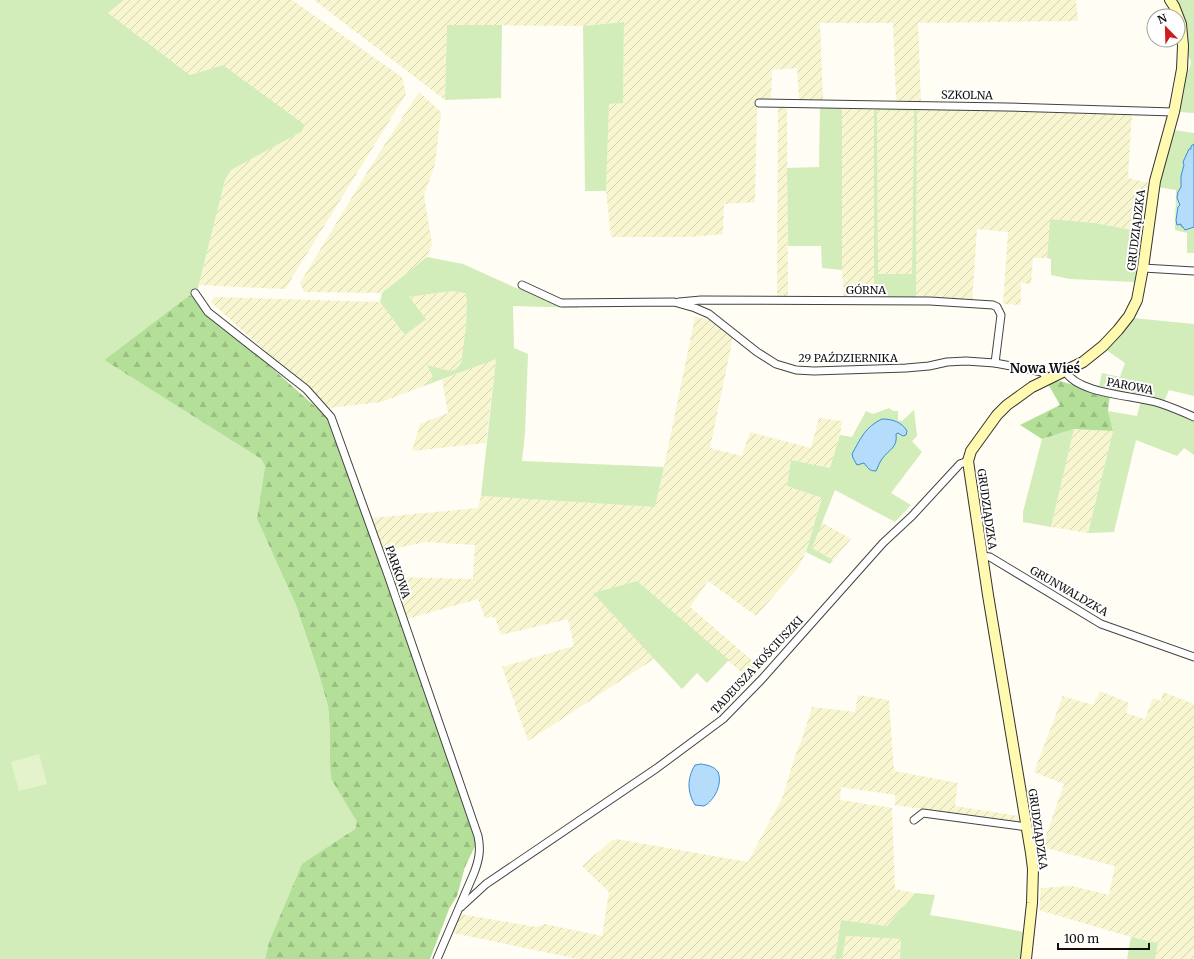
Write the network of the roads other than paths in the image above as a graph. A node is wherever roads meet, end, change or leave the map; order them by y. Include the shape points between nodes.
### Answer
1 (1170, 0) edge
2 (759, 103) dead end
3 (1174, 112) junction
4 (1143, 268) junction
5 (1194, 271) edge
6 (522, 285) dead end
7 (195, 293) dead end
8 (678, 303) junction
9 (995, 363) junction
10 (1065, 371) junction
11 (1048, 379) junction
12 (1194, 417) edge
13 (968, 461) junction
14 (982, 556) junction
15 (1194, 657) edge
16 (914, 820) dead end
17 (1027, 827) junction
18 (458, 909) junction
19 (437, 959) edge
20 (1026, 959) edge

1 - 3 street, GRUDZIĄDZKA via 1181,24 1183,46 1182,69
2 - 3 street, SZKOLNA
3 - 4 street, GRUDZIĄDZKA via 1154,181
4 - 5 street
4 - 10 street, GRUDZIĄDZKA via 1137,300 1126,321 1103,346 1083,362
6 - 8 street, 29 PAŹDZIERNIKA via 561,303
7 - 18 street, PARKOWA via 208,312 306,389 331,417 478,836 479,859
8 - 9 street, 29 PAŹDZIERNIKA via 709,314 757,352 776,364 796,370 906,368 966,361
8 - 9 street, GÓRNA via 694,300 930,301 993,305 1001,315
9 - 11 street, 29 PAŹDZIERNIKA via 1042,372
10 - 11 street, GRUDZIĄDZKA
10 - 12 street, PAROWA via 1075,382 1093,390 1138,397
11 - 13 street, GRUDZIĄDZKA via 1016,397 997,415 971,451
13 - 14 street, GRUDZIĄDZKA
13 - 18 street, TADEUSZA KOŚCIUSZKI via 960,464 884,543 723,719 657,768 486,884
14 - 15 street, GRUNWALDZKA via 990,556 1101,624
14 - 17 street, GRUDZIĄDZKA
16 - 17 street via 923,813
17 - 20 street, GRUDZIĄDZKA via 1033,886
18 - 19 street, PARKOWA

